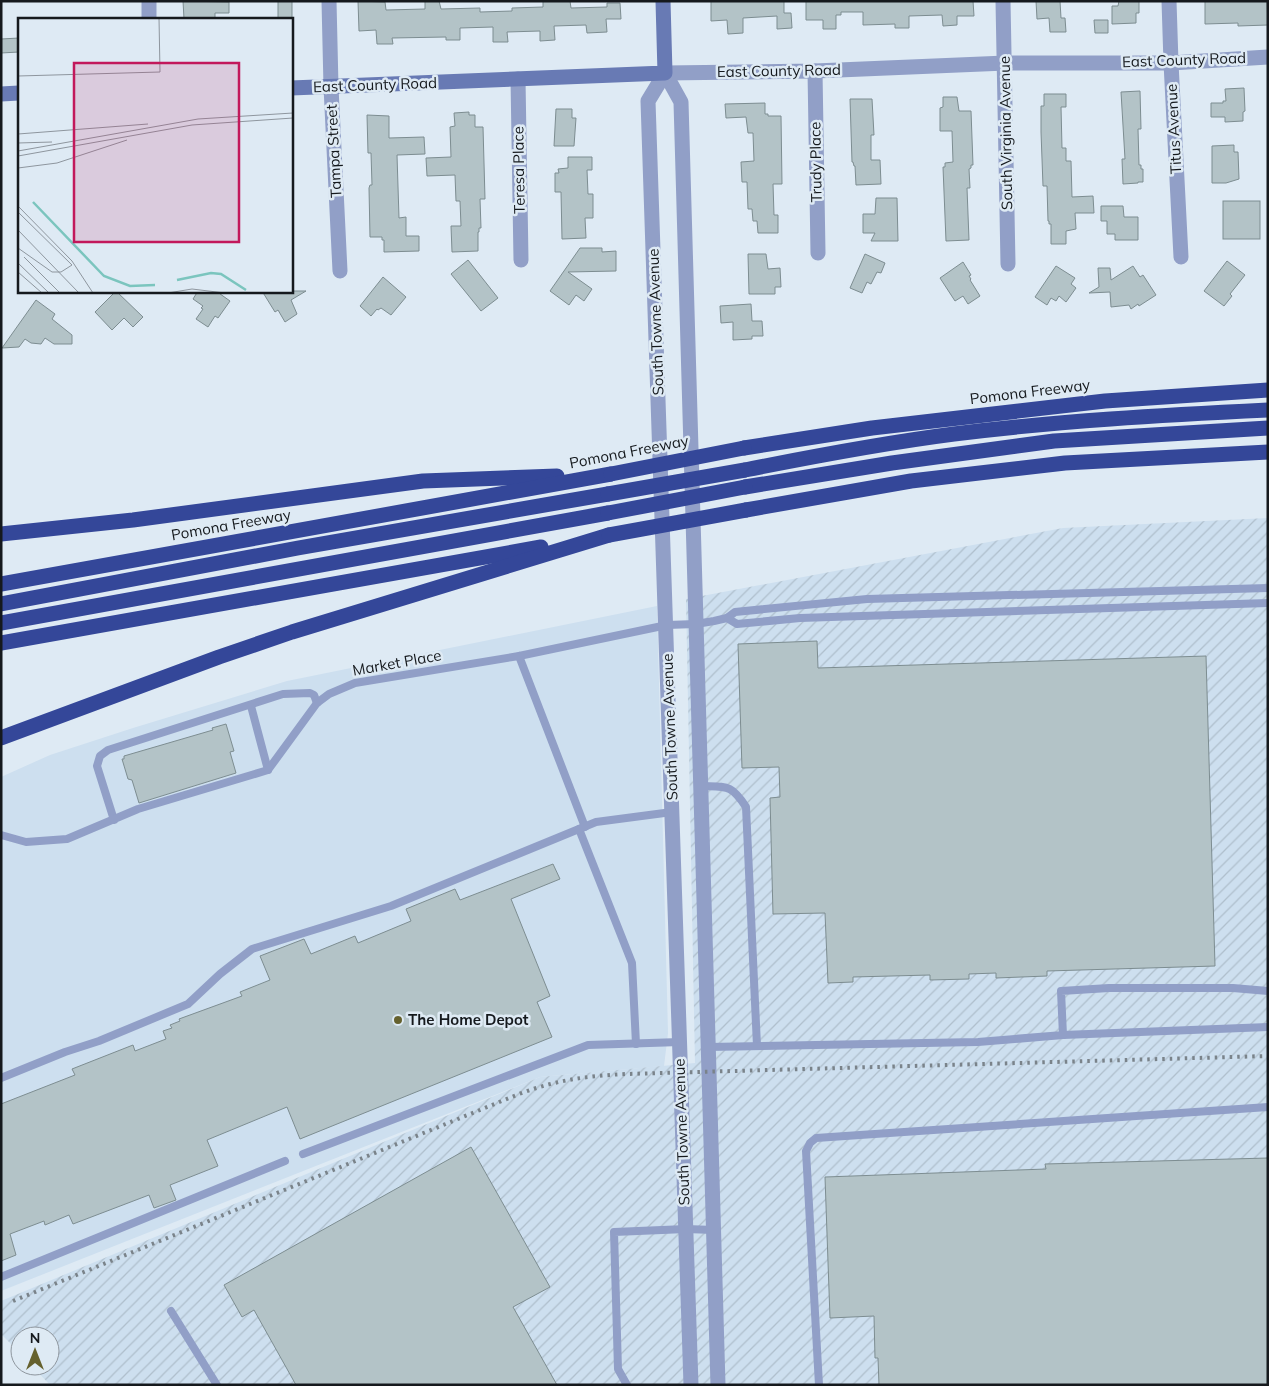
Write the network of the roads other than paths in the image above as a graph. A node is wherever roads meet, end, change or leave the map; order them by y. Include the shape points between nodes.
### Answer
1 (149, 1) edge
2 (329, 1) edge
3 (663, 1) edge
4 (1004, 1) edge
5 (1169, 1) edge
6 (149, 18) edge
7 (1268, 57) edge
8 (1171, 62) junction
9 (1006, 63) junction
10 (815, 71) junction
11 (665, 73) junction
12 (518, 79) junction
13 (331, 87) junction
14 (292, 88) edge
15 (18, 93) edge
16 (1, 94) edge
17 (818, 253) dead end
18 (1181, 257) dead end
19 (521, 260) dead end
20 (1008, 264) dead end
21 (340, 271) dead end
22 (1268, 390) edge
23 (1268, 410) edge
24 (1268, 428) edge
25 (1268, 452) edge
26 (611, 474) junction
27 (1, 534) edge
28 (609, 535) junction
29 (1, 584) edge
30 (1268, 588) edge
31 (1268, 603) edge
32 (1, 604) edge
33 (727, 618) junction
34 (1, 623) edge
35 (696, 624) junction
36 (667, 625) junction
37 (1, 643) edge
38 (519, 656) junction
39 (318, 703) junction
40 (250, 706) junction
41 (1, 738) edge
42 (268, 770) junction
43 (701, 786) junction
44 (672, 812) junction
45 (114, 820) junction
46 (582, 828) junction
47 (1, 835) edge
48 (1268, 991) edge
49 (1268, 1027) edge
50 (1063, 1035) junction
51 (680, 1042) junction
52 (636, 1044) junction
53 (757, 1046) junction
54 (708, 1047) junction
55 (1, 1078) edge
56 (1268, 1108) edge
57 (303, 1154) dead end
58 (285, 1161) dead end
59 (686, 1229) junction
60 (714, 1230) junction
61 (1, 1277) edge
62 (171, 1311) dead end
63 (217, 1385) edge
64 (627, 1385) edge
65 (690, 1385) edge
66 (718, 1385) edge
67 (820, 1385) edge

1 - 6 street
2 - 13 street, Tampa Street
3 - 11 street, South Towne Avenue
4 - 9 street, South Virginia Avenue
5 - 8 street, Titus Avenue
7 - 8 street, East County Road
8 - 9 street, East County Road
8 - 18 street, Titus Avenue
9 - 10 street, East County Road
9 - 20 street, South Virginia Avenue
10 - 11 street, East County Road
10 - 17 street, Trudy Place
11 - 12 street, East County Road
11 - 35 street, South Towne Avenue via 681,102
11 - 36 street, South Towne Avenue via 648,101
12 - 13 street, East County Road
12 - 19 street, Teresa Place
13 - 14 street, East County Road
13 - 21 street, Tampa Street
15 - 16 street
22 - 26 highway, Pomona Freeway, bridge via 1105,401 872,428 744,448
23 - 32 highway, bridge via 1097,420 954,434 868,447
24 - 34 highway, bridge via 1054,441 892,463
25 - 28 highway, bridge via 1065,463 911,481
26 - 27 highway via 423,481 133,520
26 - 29 highway, Pomona Freeway
28 - 37 highway
28 - 41 highway via 274,638
30 - 33 lane, Market Place via 867,599 735,612
31 - 33 lane via 800,618 737,624
33 - 35 lane, Market Place
35 - 36 lane, Market Place
35 - 43 street, South Towne Avenue
36 - 38 lane, Market Place
36 - 44 street, South Towne Avenue
38 - 39 lane, Market Place via 355,683 329,694
38 - 46 lane
39 - 40 lane via 310,692 283,694
39 - 42 lane, Market Place
40 - 42 lane
40 - 45 lane via 108,750 100,756 97,766
42 - 45 lane via 138,809
43 - 53 lane via 723,786 735,790 746,806
43 - 54 street, South Towne Avenue
44 - 46 lane via 596,822
44 - 51 street, South Towne Avenue
45 - 47 lane via 66,840 26,842
46 - 52 lane via 632,963
46 - 55 lane via 391,906 252,949 188,1004
48 - 50 lane via 1233,988 1061,991
49 - 50 lane
50 - 53 lane via 978,1042
51 - 52 lane
51 - 59 street, South Towne Avenue
52 - 57 lane via 588,1045
53 - 54 lane
54 - 60 street, South Towne Avenue
56 - 67 lane via 816,1138 806,1151
58 - 61 lane
59 - 60 lane
59 - 64 lane via 614,1232 618,1369
59 - 65 street, South Towne Avenue
60 - 66 street, South Towne Avenue
62 - 63 lane

